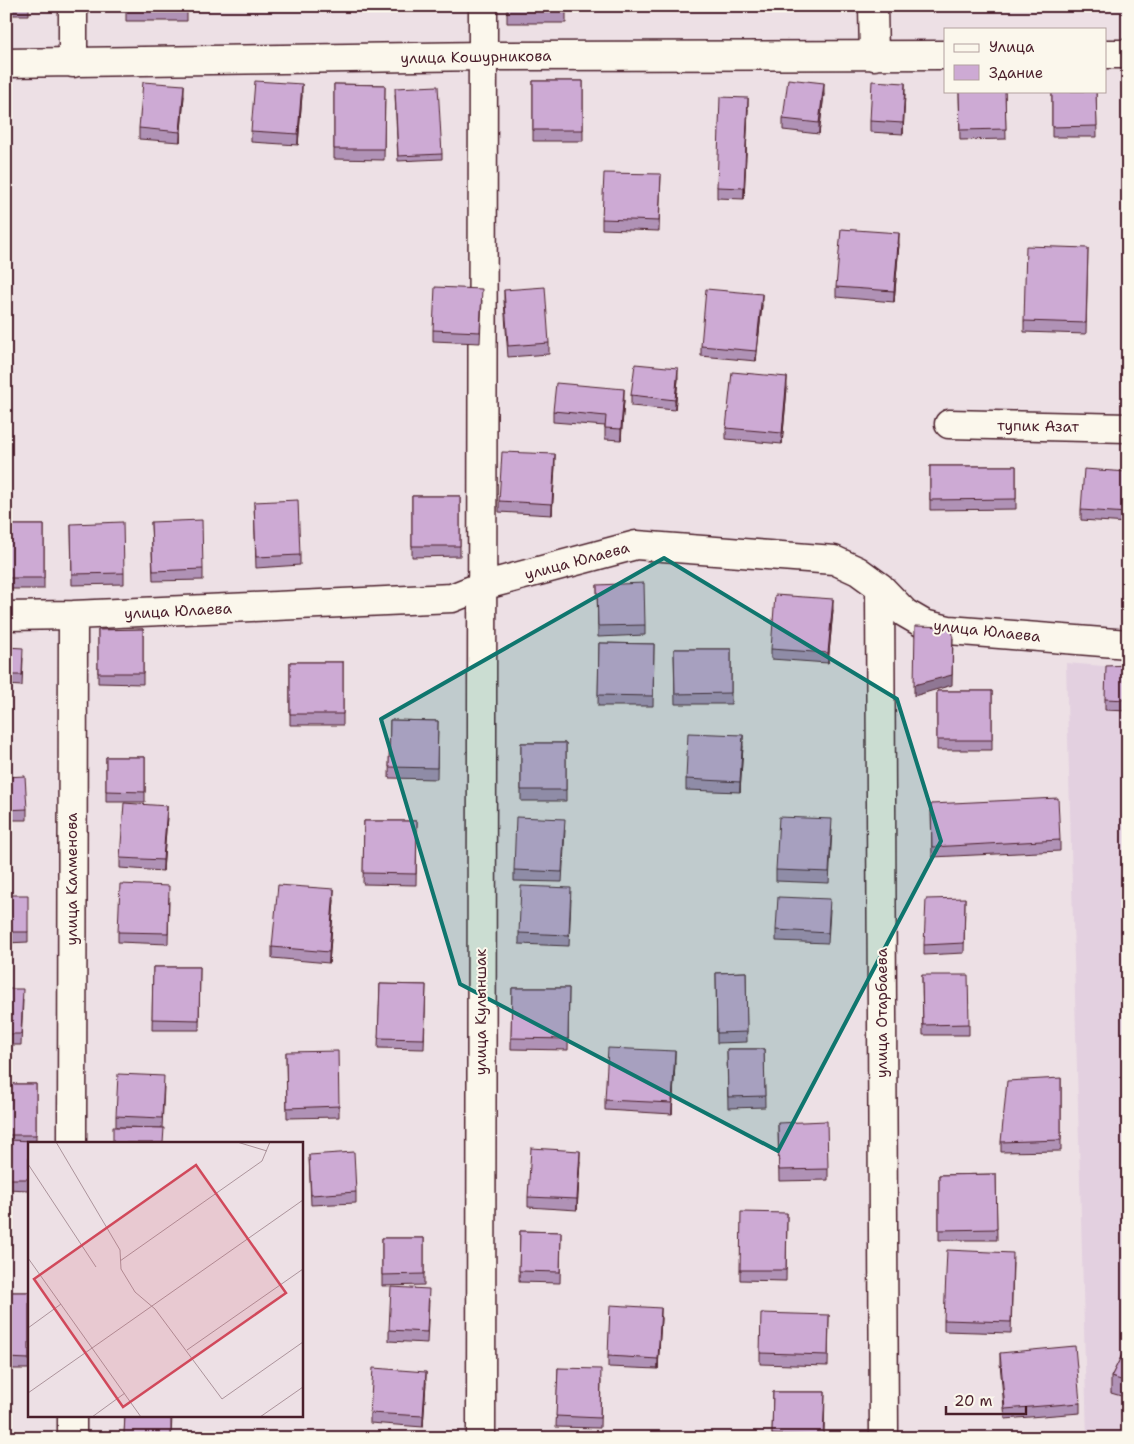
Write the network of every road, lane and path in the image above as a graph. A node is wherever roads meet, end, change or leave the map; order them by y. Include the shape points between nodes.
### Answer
1 (73, 6) edge
2 (483, 6) edge
3 (873, 6) edge
4 (1106, 54) edge
5 (1128, 54) edge
6 (944, 55) edge
7 (483, 56) junction
8 (874, 56) junction
9 (6, 63) edge
10 (73, 63) junction
11 (949, 424) dead end
12 (1128, 428) edge
13 (482, 586) junction
14 (880, 588) junction
15 (73, 615) junction
16 (6, 616) edge
17 (1128, 644) edge
18 (72, 1142) edge
19 (72, 1416) edge
20 (72, 1438) edge
21 (480, 1438) edge
22 (884, 1438) edge

1 - 10 street
2 - 7 street
3 - 8 street
4 - 5 street
6 - 8 street, улица Кошурникова
7 - 8 street, улица Кошурникова
7 - 10 street, улица Кошурникова
7 - 13 street, улица Кулыншак
9 - 10 street, улица Кошурникова
11 - 12 street, тупик Азат
13 - 14 street, улица Юлаева via 636,545 834,560 858,571
13 - 15 street, улица Юлаева via 452,598
13 - 21 street, улица Кулыншак
14 - 17 street, улица Юлаева via 905,613 924,624 949,630
14 - 22 street, улица Отарбаева
15 - 16 street, улица Юлаева
15 - 18 street, улица Калменова
19 - 20 street

